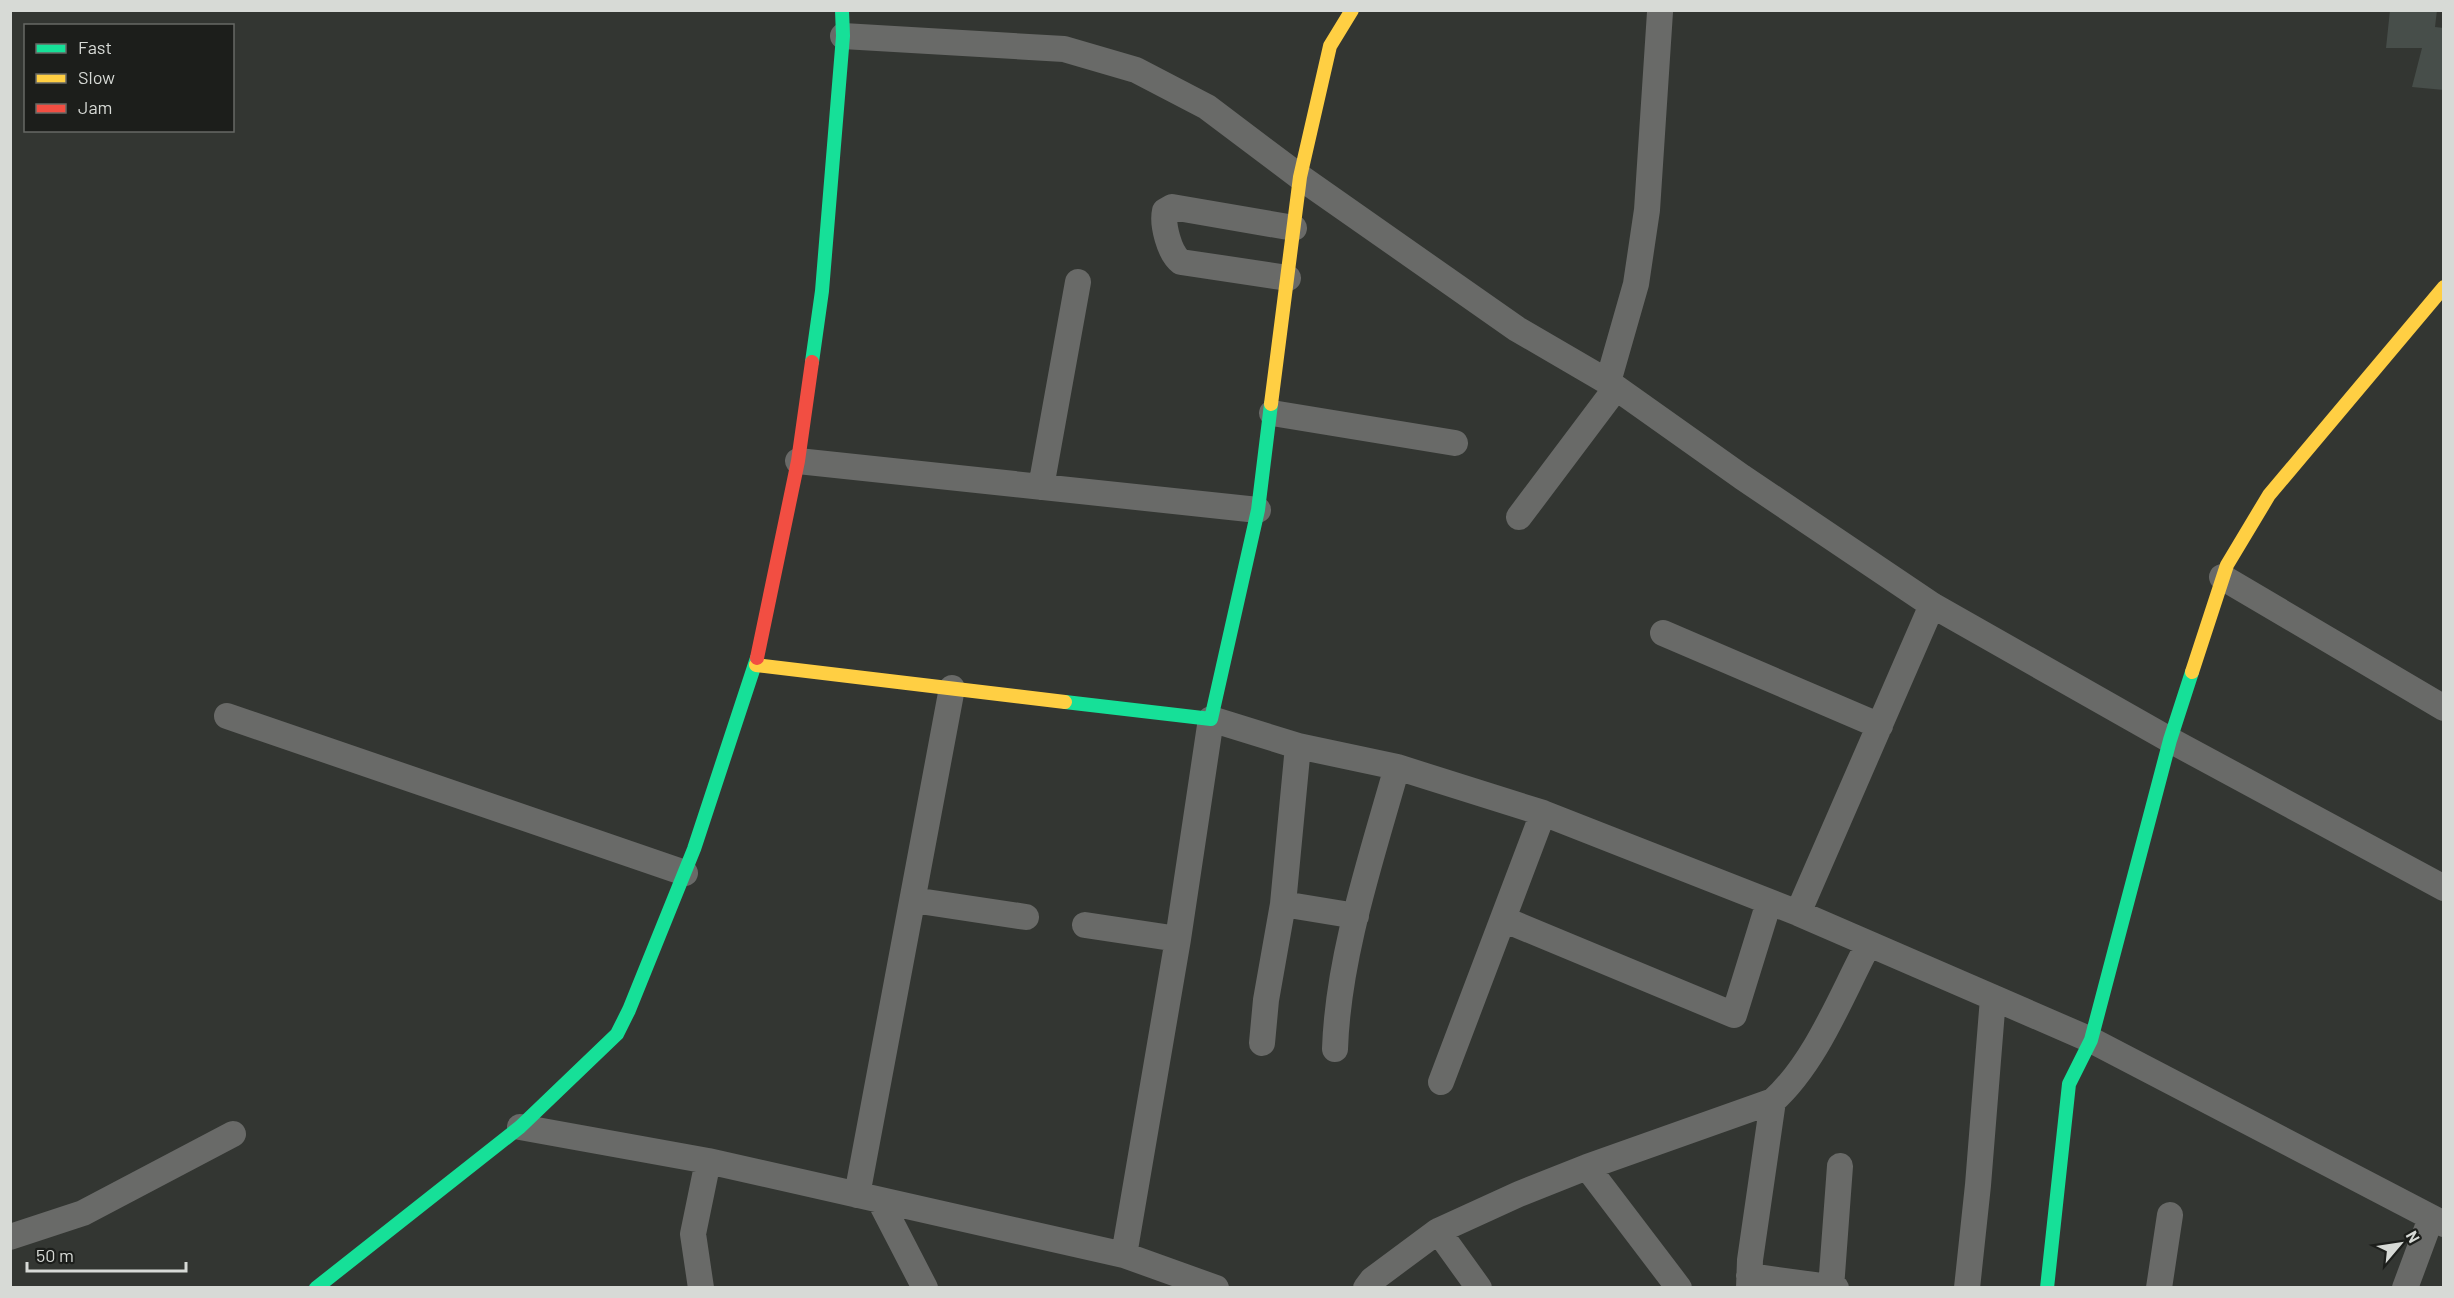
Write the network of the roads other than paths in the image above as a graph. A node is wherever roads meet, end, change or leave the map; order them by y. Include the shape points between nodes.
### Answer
1 (842, 10) edge
2 (1352, 10) edge
3 (1660, 12) dead end
4 (843, 36) junction
5 (1300, 177) junction
6 (1294, 228) junction
7 (1288, 278) junction
8 (1078, 282) dead end
9 (2444, 287) edge
10 (1612, 385) junction
11 (1272, 413) junction
12 (1455, 443) dead end
13 (798, 461) junction
14 (1041, 487) junction
15 (1258, 510) junction
16 (1519, 517) dead end
17 (2223, 577) junction
18 (1932, 605) junction
19 (1664, 633) dead end
20 (756, 665) junction
21 (952, 688) junction
22 (2444, 708) edge
23 (226, 716) dead end
24 (1211, 719) junction
25 (1880, 726) junction
26 (2170, 740) junction
27 (1298, 746) junction
28 (1397, 767) junction
29 (1543, 813) junction
30 (685, 873) junction
31 (2444, 888) edge
32 (913, 900) junction
33 (1769, 902) junction
34 (1283, 904) junction
35 (1798, 914) junction
36 (1356, 916) junction
37 (1026, 917) dead end
38 (1503, 919) junction
39 (1085, 925) dead end
40 (1178, 939) junction
41 (1868, 945) junction
42 (1993, 998) junction
43 (2091, 1040) junction
44 (1262, 1043) dead end
45 (1335, 1048) dead end
46 (2091, 1072) dead end
47 (1441, 1082) dead end
48 (1773, 1101) junction
49 (520, 1126) junction
50 (233, 1134) dead end
51 (708, 1161) junction
52 (1840, 1166) dead end
53 (1587, 1167) junction
54 (869, 1198) junction
55 (2170, 1215) dead end
56 (2437, 1221) edge
57 (1438, 1231) junction
58 (10, 1238) edge
59 (1124, 1254) junction
60 (1749, 1282) edge
61 (316, 1287) edge
62 (701, 1287) edge
63 (925, 1287) edge
64 (1216, 1287) edge
65 (1366, 1287) edge
66 (1479, 1287) edge
67 (1679, 1287) edge
68 (1831, 1287) edge
69 (1836, 1287) edge
70 (1967, 1287) edge
71 (2047, 1287) edge
72 (2159, 1287) edge
73 (2404, 1287) edge

1 - 4 street
2 - 5 street via 1330,46
3 - 10 street via 1647,210 1636,284
4 - 5 street via 1064,49 1136,70 1207,107
4 - 13 street via 822,291
5 - 6 street
5 - 10 street via 1517,329
6 - 7 street
6 - 7 street via 1172,207 1165,210 1164,216 1171,245 1181,262
7 - 11 street
8 - 14 street
9 - 17 street via 2270,495
10 - 16 street
10 - 18 street
11 - 12 street
11 - 15 street
13 - 14 street
13 - 20 street
14 - 15 street
15 - 24 street
17 - 22 street
17 - 26 street
18 - 25 street
18 - 26 street
19 - 25 street
20 - 21 street
20 - 30 street
21 - 24 street
21 - 32 street
23 - 30 street
24 - 27 street
24 - 40 street
25 - 35 street
26 - 31 street
26 - 43 street
27 - 28 street
27 - 34 street
28 - 29 street
28 - 36 street
29 - 33 street
29 - 38 street
30 - 49 street via 616,1034
32 - 37 street
32 - 54 street
33 - 35 street
33 - 38 street via 1734,1015
34 - 36 street
34 - 44 street
35 - 41 street
36 - 45 street
38 - 47 street
39 - 40 street
40 - 59 street
41 - 42 street
41 - 48 street via 1817,1044
42 - 43 street
42 - 70 street
43 - 46 street
43 - 56 street
43 - 71 street via 2069,1084
48 - 53 street
48 - 60 street
49 - 51 street
49 - 61 street
50 - 58 street via 83,1213
51 - 54 street
51 - 62 street via 693,1234
52 - 68 street
53 - 57 street
53 - 67 street
54 - 59 street
54 - 63 street
55 - 72 street
56 - 73 street
57 - 65 street
57 - 66 street
59 - 64 street
60 - 68 street
68 - 69 street

